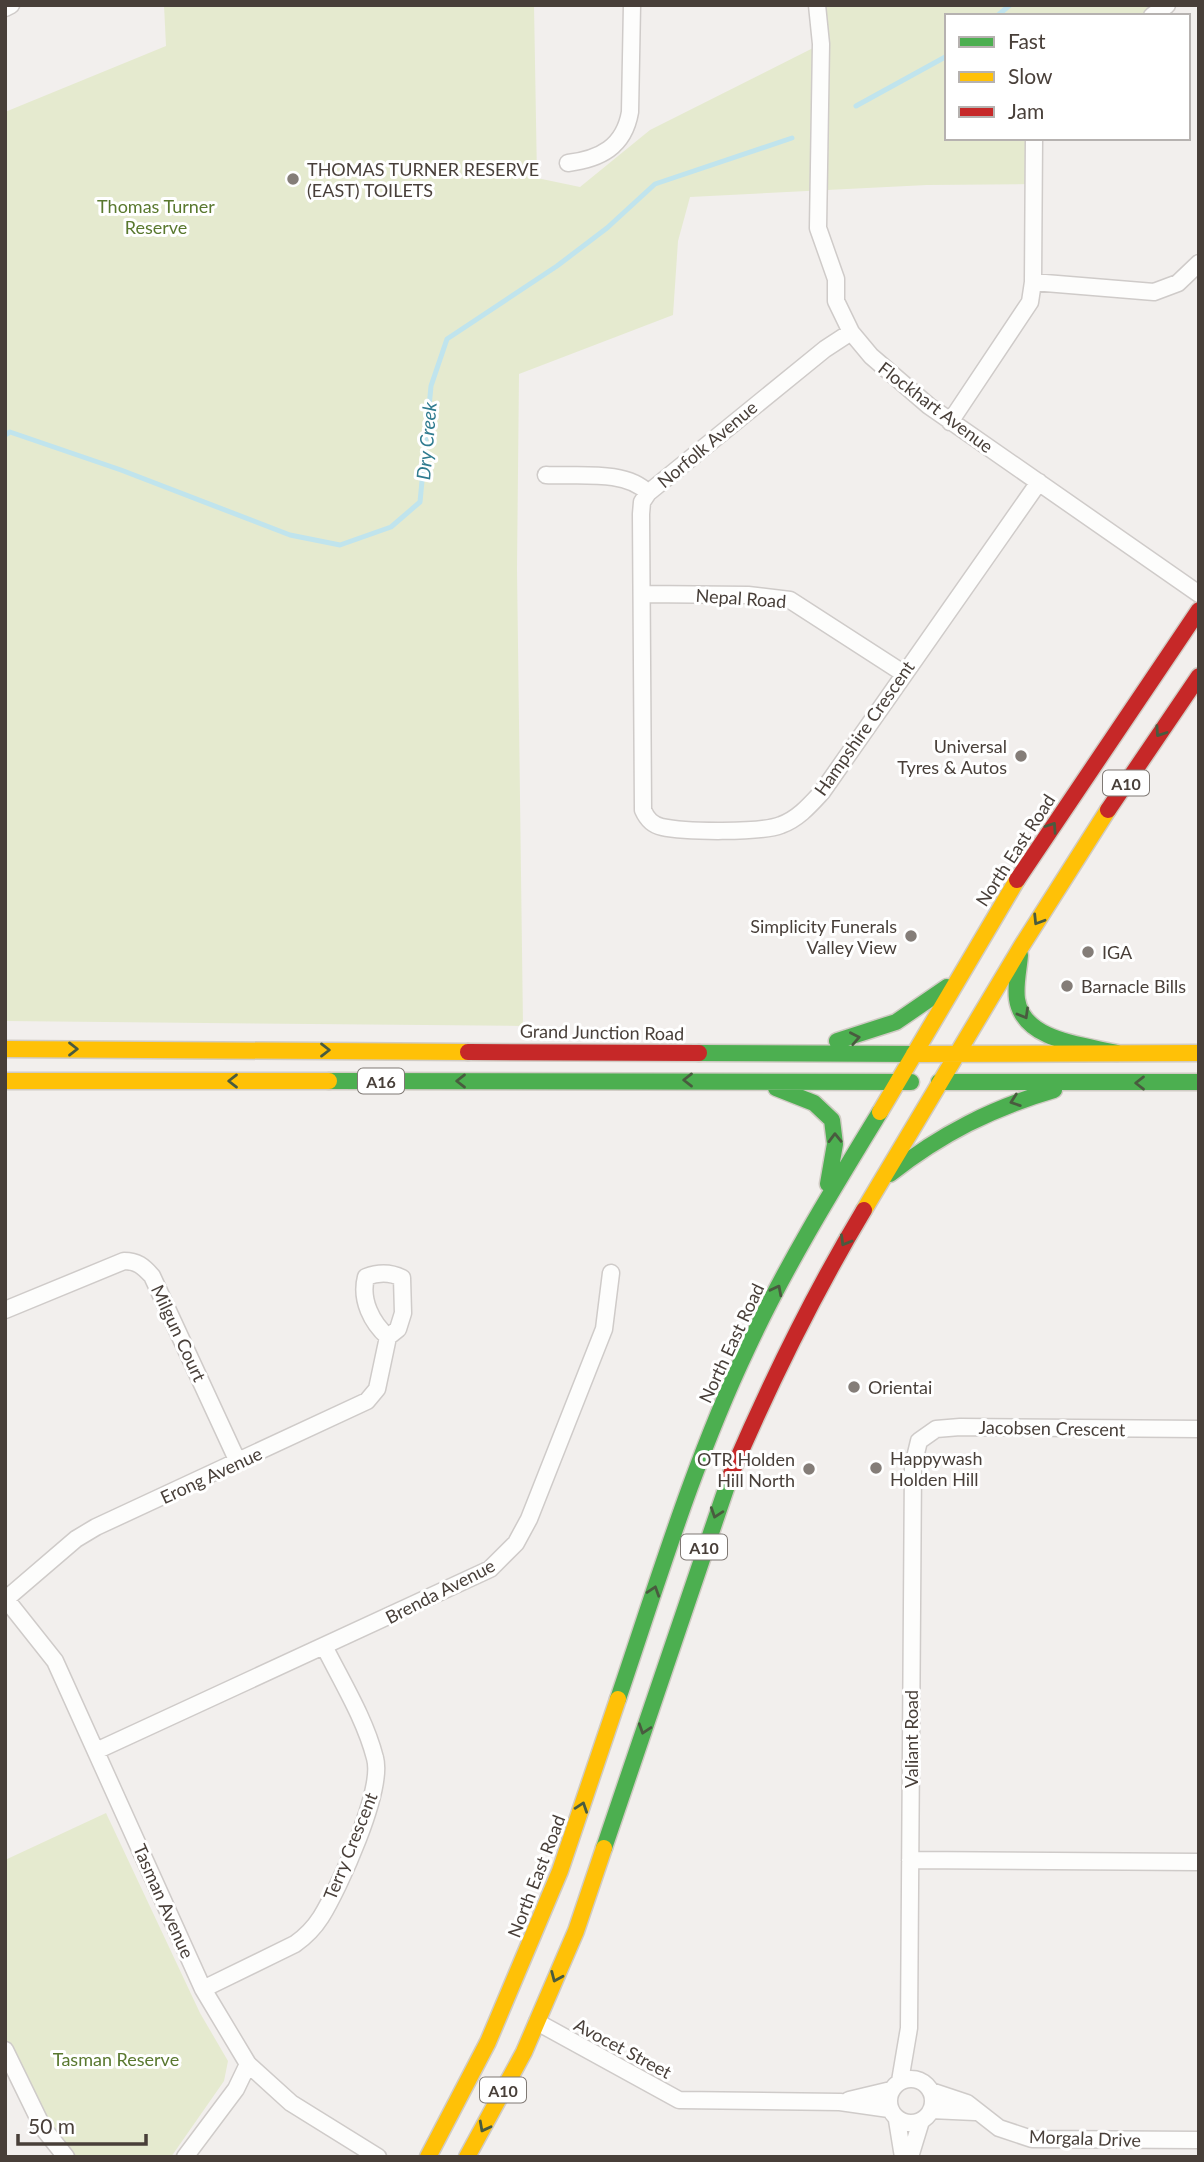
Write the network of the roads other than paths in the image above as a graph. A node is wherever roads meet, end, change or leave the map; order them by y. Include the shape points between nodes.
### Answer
1 (11, 5) edge
2 (632, 5) edge
3 (817, 5) edge
4 (5, 8) edge
5 (1034, 140) edge
6 (568, 163) dead end
7 (1199, 263) edge
8 (1033, 282) junction
9 (851, 332) junction
10 (950, 422) junction
11 (546, 475) dead end
12 (1039, 482) junction
13 (648, 493) junction
14 (642, 594) junction
15 (1199, 594) edge
16 (1199, 610) edge
17 (903, 674) junction
18 (1199, 676) edge
19 (1021, 947) junction
20 (966, 971) junction
21 (5, 1049) edge
22 (490, 1050) junction
23 (764, 1053) junction
24 (958, 1053) junction
25 (1199, 1053) edge
26 (914, 1054) junction
27 (1117, 1054) junction
28 (5, 1081) edge
29 (490, 1081) junction
30 (756, 1081) junction
31 (897, 1082) junction
32 (939, 1082) junction
33 (1199, 1082) edge
34 (1081, 1083) junction
35 (879, 1182) junction
36 (824, 1205) junction
37 (611, 1273) dead end
38 (5, 1310) edge
39 (388, 1338) dead end
40 (1199, 1429) edge
41 (915, 1451) joint
42 (238, 1462) junction
43 (6, 1598) edge
44 (324, 1646) junction
45 (96, 1751) junction
46 (910, 1860) junction
47 (1199, 1862) edge
48 (524, 1962) junction
49 (203, 1989) junction
50 (537, 2022) junction
51 (909, 2028) junction
52 (488, 2042) junction
53 (5, 2050) edge
54 (248, 2064) junction
55 (895, 2086) junction
56 (925, 2086) junction
57 (840, 2102) junction
58 (978, 2112) junction
59 (893, 2114) junction
60 (926, 2116) junction
61 (1199, 2140) edge
62 (66, 2157) edge
63 (185, 2157) edge
64 (378, 2157) edge
65 (428, 2157) edge
66 (467, 2157) edge
67 (903, 2157) edge
68 (910, 2157) edge

1 - 4 street
2 - 6 street via 626,125 607,152
3 - 9 street, Flockhart Avenue via 820,237 836,279 836,301
5 - 8 street
7 - 8 street via 1178,284 1154,292
8 - 10 street via 1023,317
9 - 10 street, Flockhart Avenue via 888,372
9 - 13 street, Norfolk Avenue
10 - 12 street, Flockhart Avenue
11 - 13 street, Norfolk Avenue via 621,479
12 - 15 street, Flockhart Avenue
12 - 17 street, Hampshire Crescent
13 - 14 street, Hampshire Crescent via 641,514
14 - 17 street, Nepal Road via 790,600
14 - 17 street, Hampshire Crescent via 640,798 648,819 660,827 765,829 793,820 830,781
20 -> 16 main road, North East Road / A10 via 1026,866
18 -> 19 main road, A10
19 - 24 main road, A10
19 -> 27 main road via 1017,998 1030,1024 1042,1033
23 -> 20 main road via 880,1031 908,1018
20 - 26 main road, North East Road / A10
21 -> 22 main road, Grand Junction Road / A16
22 - 23 main road, Grand Junction Road / A16
22 - 29 main road
23 - 26 main road, Grand Junction Road / A16
24 - 26 main road, Grand Junction Road / A16
24 - 27 main road, Grand Junction Road / A16
24 - 32 main road, A10
25 - 27 main road, Grand Junction Road / A16
26 - 31 main road, North East Road / A10
29 -> 28 main road, A16
30 -> 29 main road, A16
30 - 31 main road, A16
36 -> 30 main road via 836,1146 834,1122 809,1099
31 - 32 main road, A16
31 - 36 main road, North East Road / A10
32 - 34 main road, A16
32 - 35 main road, A10
33 -> 34 main road, A16
34 -> 35 main road via 1016,1100 963,1122
35 -> 50 main road, A10 via 797,1329 722,1496 596,1874
48 -> 36 main road, North East Road / A10 via 560,1871 700,1458 747,1348
37 - 44 street, Brenda Avenue via 604,1329 516,1543 490,1569
38 - 42 street, Milgun Court via 124,1261 143,1266 152,1276
39 - 42 street, Erong Avenue via 382,1376 366,1401
40 - 41 street, Jacobsen Crescent via 960,1427 936,1429 919,1441
41 - 46 street, Valiant Road
42 - 43 street, Erong Avenue via 76,1539
43 - 45 street, Tasman Avenue via 55,1661
44 - 45 street, Brenda Avenue
44 - 49 street, Terry Crescent via 376,1760 369,1807 321,1917 307,1935
45 - 49 street, Tasman Avenue
46 - 47 street
46 - 51 street, Valiant Road
48 - 50 main road via 528,2000
48 - 52 main road, North East Road / A10
49 - 54 street, Tasman Avenue
50 - 52 main road via 513,2028
50 - 57 street, Avocet Street via 679,2100
50 -> 66 main road, A10
51 - 55 street, Valiant Road
51 - 56 street, Valiant Road
52 - 65 main road, North East Road / A10
53 - 62 street via 43,2128
54 - 63 street via 236,2089
54 - 64 street, Tasman Avenue via 291,2104
55 - 56 street, Avocet Street
55 - 57 street, Avocet Street
55 - 59 street, Valiant Road
56 - 58 street, Morgala Drive
56 - 60 street, Valiant Road
57 - 59 street, Avocet Street
58 - 60 street
58 - 61 street, Morgala Drive via 999,2128 1032,2139
59 - 60 street, Avocet Street via 912,2124
59 - 67 street
60 - 68 street

